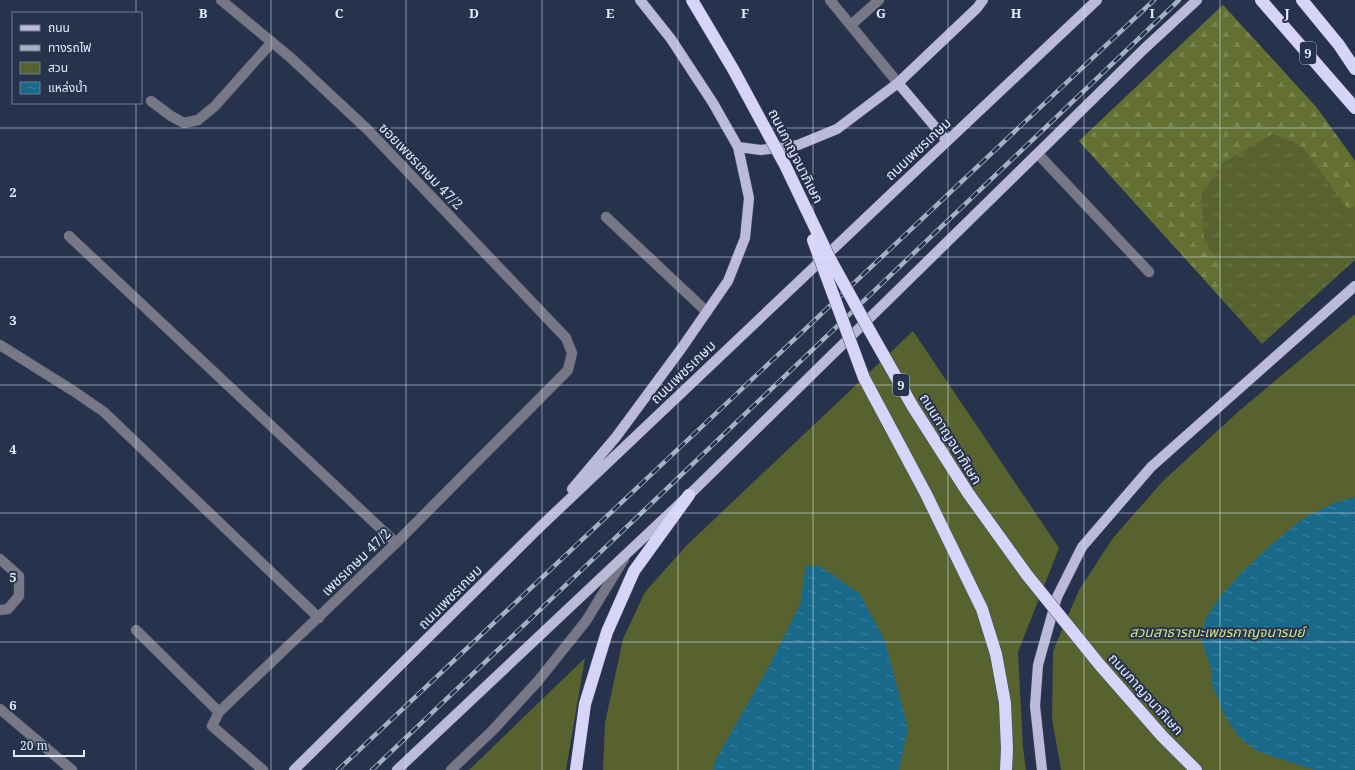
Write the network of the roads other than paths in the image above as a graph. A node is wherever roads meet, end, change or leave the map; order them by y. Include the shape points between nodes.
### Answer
1 (221, 0) edge
2 (640, 0) edge
3 (692, 0) edge
4 (830, 0) edge
5 (878, 0) edge
6 (983, 0) edge
7 (1097, 0) edge
8 (1197, 0) edge
9 (1261, 0) edge
10 (1302, 0) edge
11 (851, 25) junction
12 (272, 42) junction
13 (1355, 69) edge
14 (898, 82) junction
15 (151, 102) dead end
16 (1355, 108) edge
17 (947, 141) junction
18 (738, 147) junction
19 (1038, 154) junction
20 (785, 165) junction
21 (606, 217) dead end
22 (69, 236) dead end
23 (1149, 272) dead end
24 (1355, 286) edge
25 (707, 312) junction
26 (0, 345) edge
27 (568, 370) joint
28 (689, 496) junction
29 (540, 527) junction
30 (396, 543) junction
31 (627, 554) junction
32 (0, 560) edge
33 (0, 610) edge
34 (319, 618) junction
35 (136, 630) dead end
36 (0, 709) edge
37 (219, 712) junction
38 (307, 758) junction
39 (72, 770) edge
40 (263, 770) edge
41 (294, 770) edge
42 (302, 770) edge
43 (397, 770) edge
44 (451, 770) edge
45 (576, 770) edge
46 (1006, 770) edge
47 (1042, 770) edge
48 (1196, 770) edge

1 - 12 street, ซอยเพชรเกษม 47/2
2 - 18 main road via 671,39
3 - 20 highway, ถนนกาญจนาภิเษก / 9, bridge
4 - 11 street
5 - 11 street
6 - 14 main road
7 - 17 main road, ถนนเพชรเกษม
8 - 19 main road
9 - 16 highway, 9
10 - 13 highway
11 - 14 street
12 - 15 street via 215,106 198,120 184,123
12 - 27 street, ซอยเพชรเกษม 47/2 via 368,130 566,338 572,353
14 - 17 main road
14 - 18 main road via 837,129 798,145 760,150
17 - 29 main road, ถนนเพชรเกษม
18 - 25 main road via 749,198 745,238 728,281
19 - 23 street
19 - 28 main road
20 - 46 highway, bridge via 864,378 926,494 982,609 996,654 1005,702
20 - 48 highway, ถนนกาญจนาภิเษก / 9, bridge via 830,258 867,326 913,407 968,493 1027,575 1094,658 1162,736
21 - 25 street
22 - 30 street
24 - 47 main road via 1151,467 1082,547 1057,597 1038,665 1035,706
25 - 29 main road via 616,437
26 - 34 street via 104,412
27 - 30 street, เพชรเกษม 47/2
28 - 31 main road
28 - 45 highway via 634,571 607,632 585,704
29 - 38 main road, ถนนเพชรเกษม
30 - 34 street, เพชรเกษม 47/2
31 - 43 main road
31 - 44 street via 586,621 538,681 493,730
32 - 33 street via 19,576 19,596 8,609
34 - 37 street, เพชรเกษม 47/2
35 - 37 street
36 - 39 street
37 - 40 street via 212,726
38 - 41 main road, ถนนเพชรเกษม
38 - 42 main road

